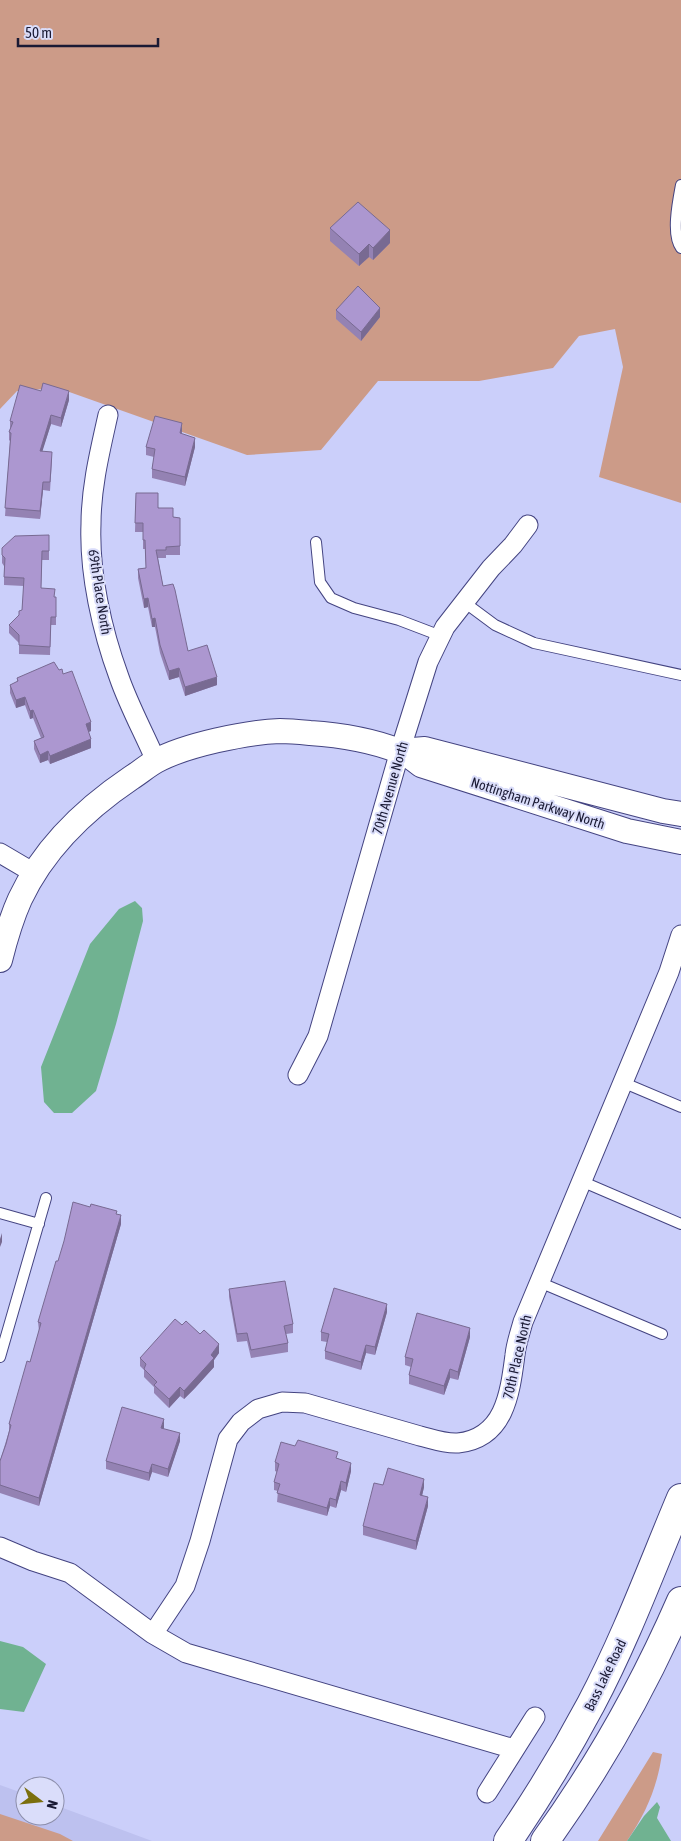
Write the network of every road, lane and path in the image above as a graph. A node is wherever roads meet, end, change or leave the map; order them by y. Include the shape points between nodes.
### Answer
1 (681, 185) edge
2 (681, 248) edge
3 (108, 415) dead end
4 (528, 525) dead end
5 (316, 542) dead end
6 (464, 602) junction
7 (441, 636) junction
8 (681, 675) edge
9 (400, 751) junction
10 (156, 761) junction
11 (681, 814) edge
12 (681, 842) edge
13 (0, 853) edge
14 (34, 873) junction
15 (681, 935) edge
16 (0, 960) edge
17 (675, 974) edge
18 (298, 1075) dead end
19 (622, 1082) junction
20 (681, 1107) edge
21 (581, 1181) junction
22 (46, 1198) dead end
23 (0, 1213) edge
24 (39, 1224) junction
25 (681, 1224) edge
26 (539, 1282) junction
27 (662, 1334) dead end
28 (0, 1357) edge
29 (681, 1498) edge
30 (0, 1547) edge
31 (681, 1601) edge
32 (153, 1634) junction
33 (535, 1717) dead end
34 (514, 1749) junction
35 (487, 1793) dead end
36 (508, 1841) edge
37 (545, 1841) edge

1 - 2 lane via 676,209
3 - 10 street, 69th Place North via 94,485 90,525 94,573 103,624 119,677
4 - 6 street, 70th Avenue North
5 - 7 lane via 320,582 330,598
6 - 7 street, 70th Avenue North
6 - 8 lane via 496,625 534,642
7 - 9 street, 70th Avenue North via 428,662
9 - 10 street, Nottingham Parkway North via 362,740 280,731 202,744
9 - 11 street, Nottingham Parkway North via 426,749
9 - 12 street, Nottingham Parkway North via 421,765 627,831
9 - 18 street, 70th Avenue North via 318,1036
10 - 14 street, Nottingham Parkway North via 80,817
13 - 14 street
14 - 16 street, Nottingham Parkway North via 20,900
15 - 17 street, 70th Place North
17 - 19 street, 70th Place North
19 - 20 lane
19 - 21 street, 70th Place North
21 - 25 lane
21 - 26 street, 70th Place North
22 - 24 lane
23 - 24 lane
24 - 28 lane
26 - 27 lane
26 - 32 street, 70th Place North via 522,1322 504,1410 492,1427 476,1438 457,1443 438,1441 304,1403 282,1402 258,1409 241,1422 228,1438 186,1586
29 - 36 main road, Bass Lake Road via 592,1703 558,1764
30 - 32 street via 70,1572
31 - 37 main road via 648,1672 601,1758
32 - 34 street via 186,1653
33 - 34 street
34 - 35 street

